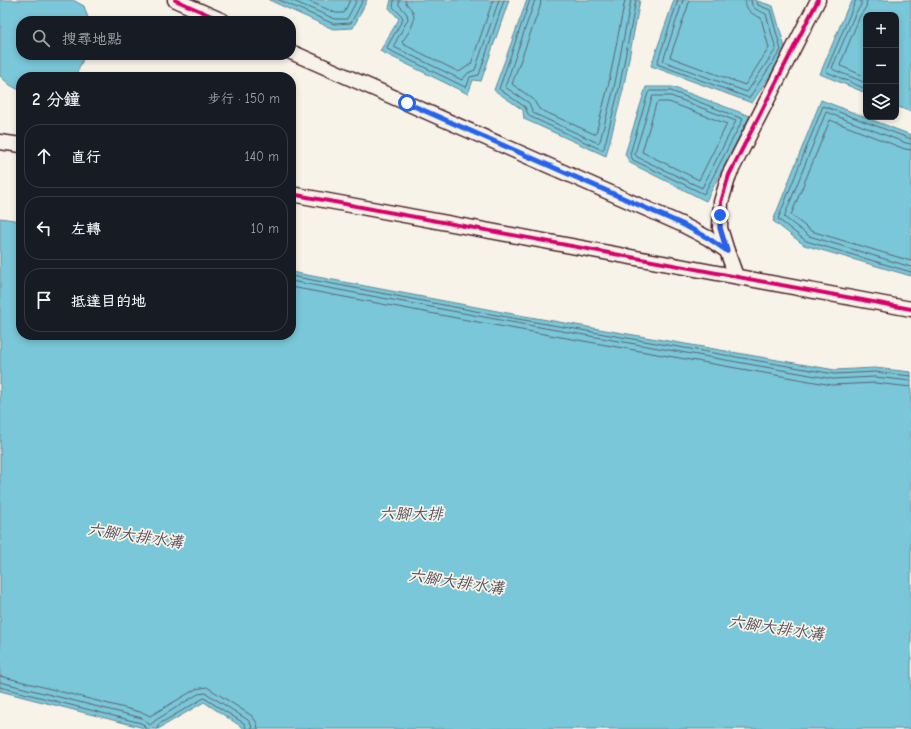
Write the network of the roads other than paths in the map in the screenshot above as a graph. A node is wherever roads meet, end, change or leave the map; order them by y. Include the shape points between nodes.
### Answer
1 (175, 0) edge
2 (818, 0) edge
3 (212, 16) edge
4 (296, 54) edge
5 (0, 142) edge
6 (16, 144) edge
7 (296, 195) edge
8 (727, 251) junction
9 (736, 276) junction
10 (911, 309) edge

1 - 3 street
2 - 8 street via 729,175 721,202 720,228
4 - 8 street via 682,224
5 - 6 street
7 - 9 street
8 - 9 street
9 - 10 street

